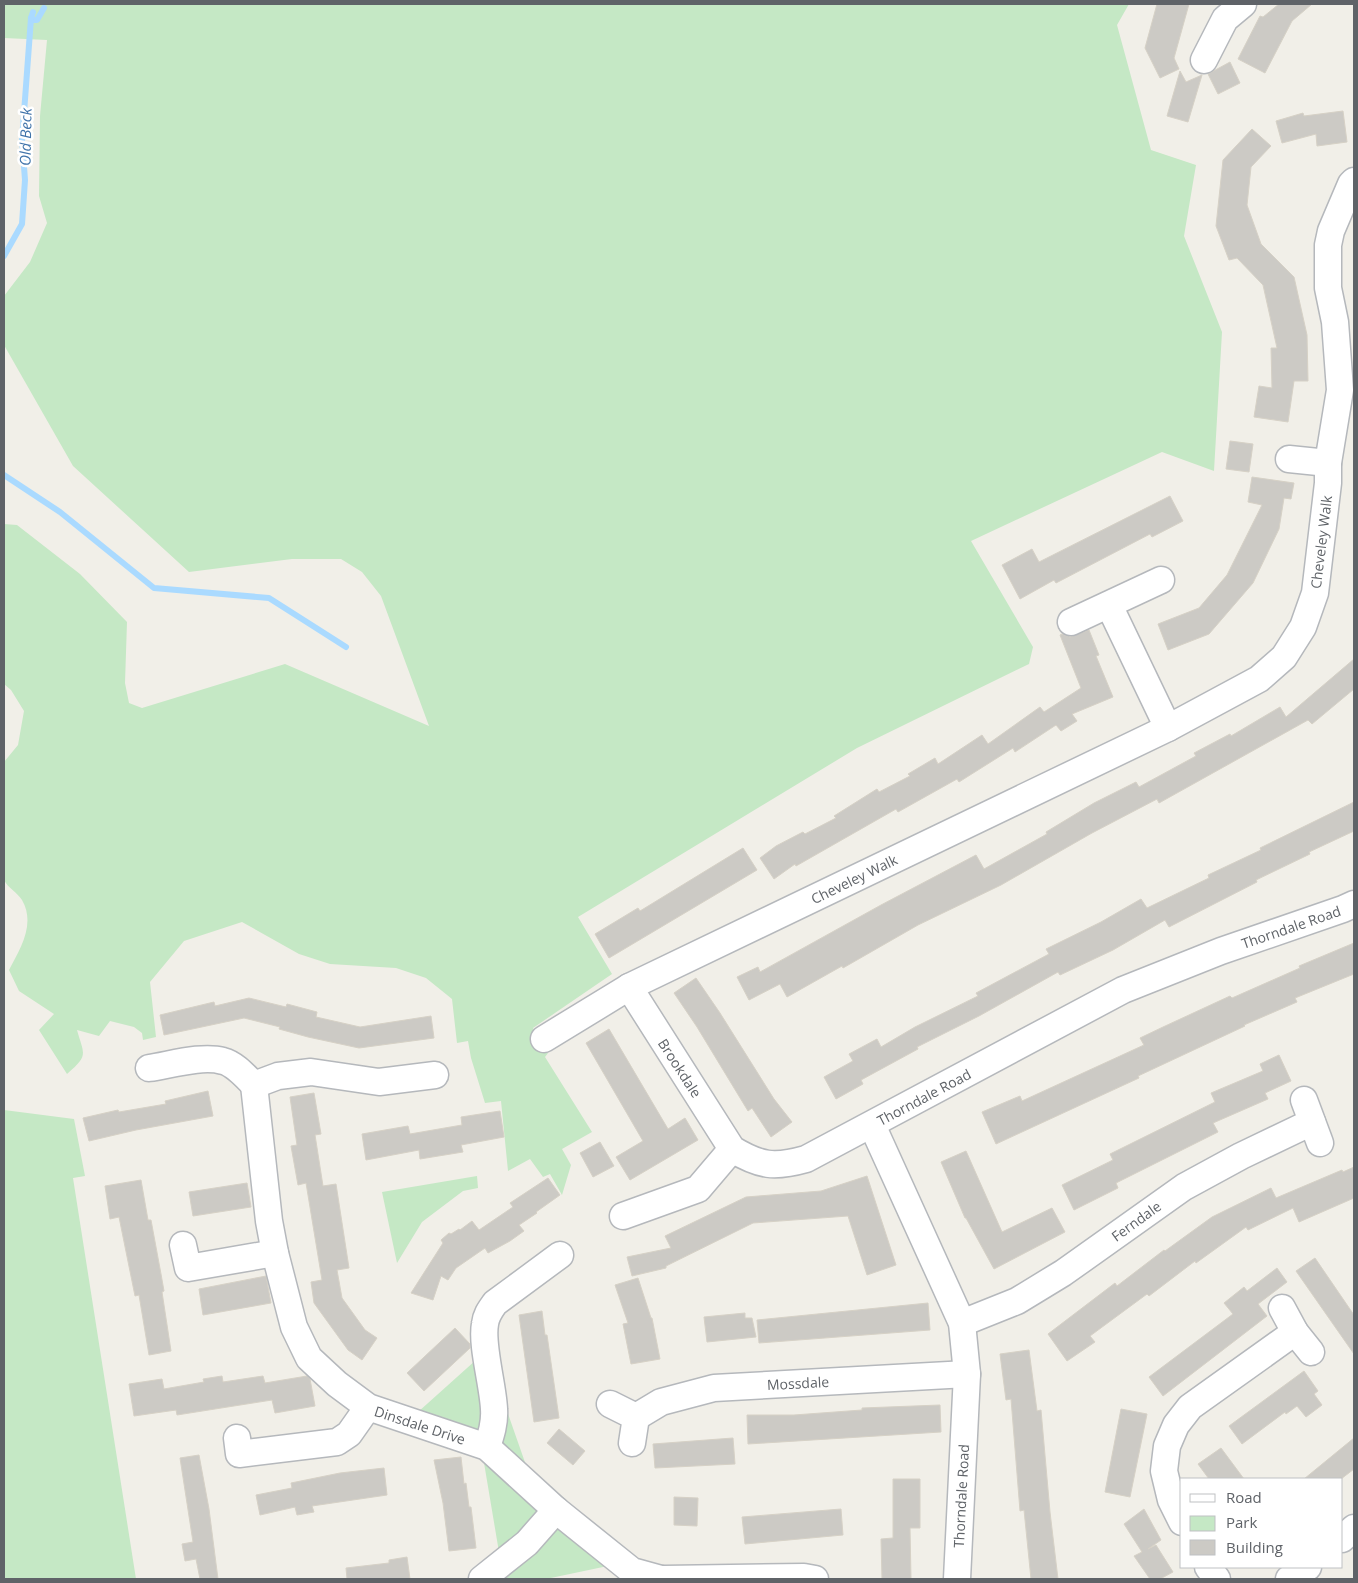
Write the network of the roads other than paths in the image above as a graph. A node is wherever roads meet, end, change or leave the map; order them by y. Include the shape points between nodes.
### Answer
1 (1224, 10) edge
2 (1204, 60) dead end
3 (1354, 181) edge
4 (1289, 459) dead end
5 (1328, 463) junction
6 (1161, 580) dead end
7 (1110, 605) junction
8 (1071, 622) dead end
9 (1168, 728) junction
10 (1354, 904) edge
11 (629, 987) junction
12 (544, 1039) dead end
13 (149, 1068) dead end
14 (435, 1075) dead end
15 (254, 1085) junction
16 (1312, 1122) dead end
17 (872, 1125) junction
18 (732, 1149) junction
19 (624, 1217) dead end
20 (183, 1245) dead end
21 (275, 1253) junction
22 (560, 1255) dead end
23 (1282, 1308) dead end
24 (962, 1323) junction
25 (967, 1374) junction
26 (610, 1404) dead end
27 (368, 1407) junction
28 (636, 1417) junction
29 (236, 1438) dead end
30 (632, 1444) dead end
31 (487, 1447) junction
32 (556, 1510) junction
33 (1180, 1518) edge
34 (1354, 1528) edge
35 (1343, 1538) edge
36 (1209, 1568) edge
37 (1306, 1568) edge
38 (482, 1579) edge
39 (663, 1579) edge
40 (816, 1579) edge
41 (957, 1579) edge
42 (1217, 1579) edge
43 (1289, 1579) edge

1 - 2 street
3 - 5 street, Cheveley Walk via 1328,245 1328,288 1335,322 1340,390
4 - 5 street
5 - 9 street, Cheveley Walk via 1315,593 1303,627 1284,657 1259,679
6 - 7 street
7 - 8 street
7 - 9 street
9 - 11 street, Cheveley Walk
10 - 17 street, Thorndale Road via 1123,990
11 - 12 street, Cheveley Walk
11 - 18 street, Brookdale
13 - 15 street via 207,1059 224,1061
14 - 15 street via 379,1082 311,1072 278,1076
15 - 21 street, Dinsdale Drive
16 - 24 street, Ferndale via 1184,1187 1063,1273 1017,1301
17 - 18 street, Brookdale via 806,1159 788,1164 769,1165
17 - 24 street, Thorndale Road
18 - 19 street via 698,1189
20 - 21 street via 188,1268
21 - 27 street, Dinsdale Drive via 294,1327 309,1358 336,1384
22 - 31 street via 529,1283 495,1303 488,1313 484,1325 494,1410
23 - 33 street via 1303,1342 1190,1407 1176,1425 1164,1471 1171,1500
24 - 25 street, Thorndale Road
25 - 28 street, Mossdale via 714,1388 661,1402
25 - 41 street, Thorndale Road
26 - 28 street
27 - 29 street via 349,1434 337,1442 239,1454
27 - 31 street, Dinsdale Drive
28 - 30 street
31 - 32 street, Dinsdale Drive
32 - 38 street via 527,1543
32 - 39 street, Dinsdale Drive via 632,1571
34 - 35 street
36 - 42 street
37 - 43 street
39 - 40 street, Dinsdale Drive

